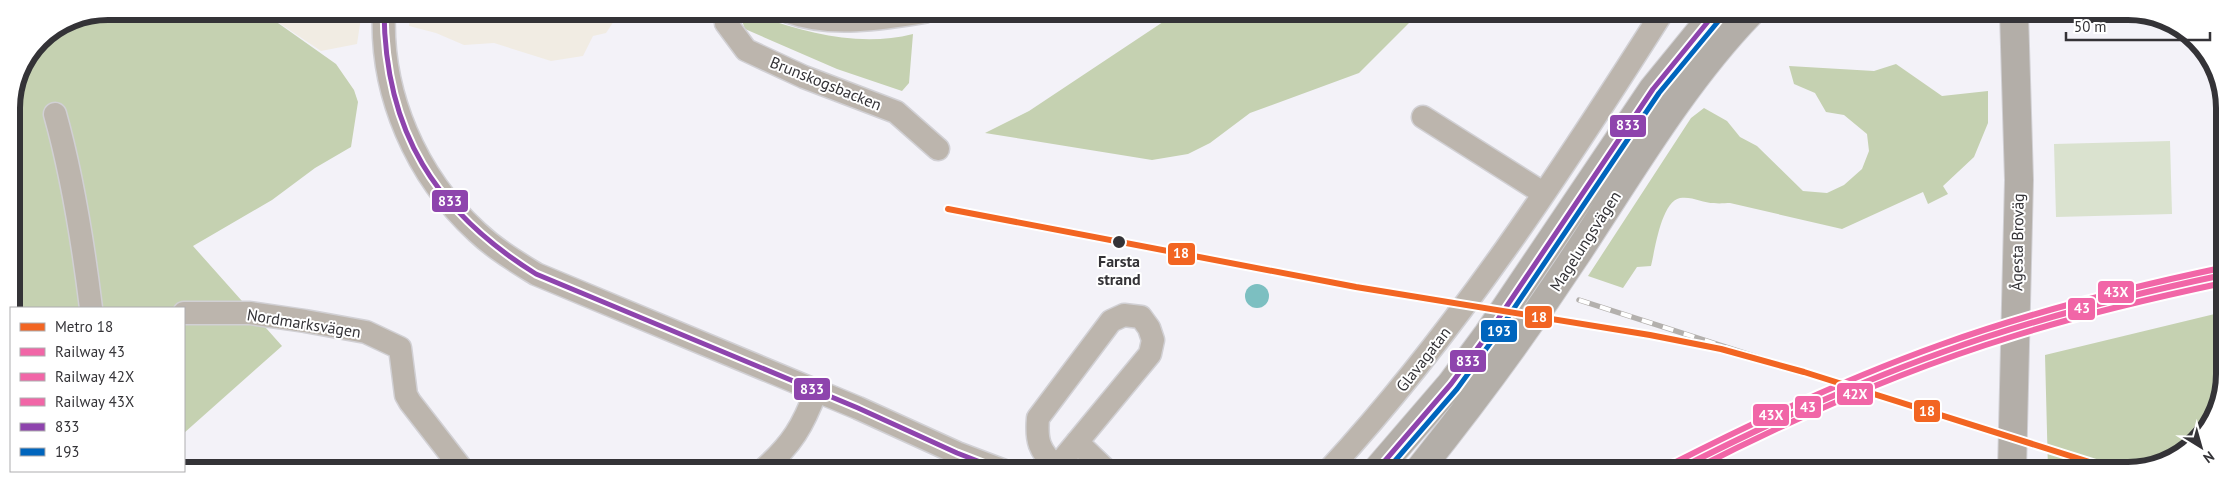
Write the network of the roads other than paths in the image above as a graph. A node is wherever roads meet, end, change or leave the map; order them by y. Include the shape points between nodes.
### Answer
1 (384, 20) edge
2 (728, 20) edge
3 (1657, 20) edge
4 (1709, 20) edge
5 (1744, 20) edge
6 (2014, 20) edge
7 (55, 114) dead end
8 (1423, 117) dead end
9 (938, 149) dead end
10 (1543, 193) junction
11 (91, 307) edge
12 (185, 313) edge
13 (816, 391) junction
14 (1077, 442) junction
15 (457, 462) edge
16 (772, 462) edge
17 (981, 462) edge
18 (1050, 462) edge
19 (1060, 462) edge
20 (1098, 462) edge
21 (1336, 462) edge
22 (1384, 462) edge
23 (1425, 462) edge
24 (2012, 462) edge

1 - 13 street via 384,58 398,117 433,180 476,232 504,255 536,274
2 - 9 street, Brunskogsbacken via 726,23 746,50 804,77 896,112
3 - 10 street, Glavagatan
4 - 22 main road, Magelungsvägen via 1653,90 1488,334 1451,384
5 - 23 main road, Magelungsvägen via 1675,104 1548,297 1474,402
6 - 24 main road, Ågesta Broväg via 2019,180
7 - 11 street via 66,152
8 - 10 street
10 - 21 street, Glavagatan via 1515,237 1433,347
12 - 15 street, Nordmarksvägen via 298,319 366,332 400,348 406,395
13 - 16 street via 797,434
13 - 17 street
14 - 18 street via 1150,354 1153,340 1141,318 1124,316 1111,321 1038,418 1036,435
14 - 19 street
14 - 20 street

